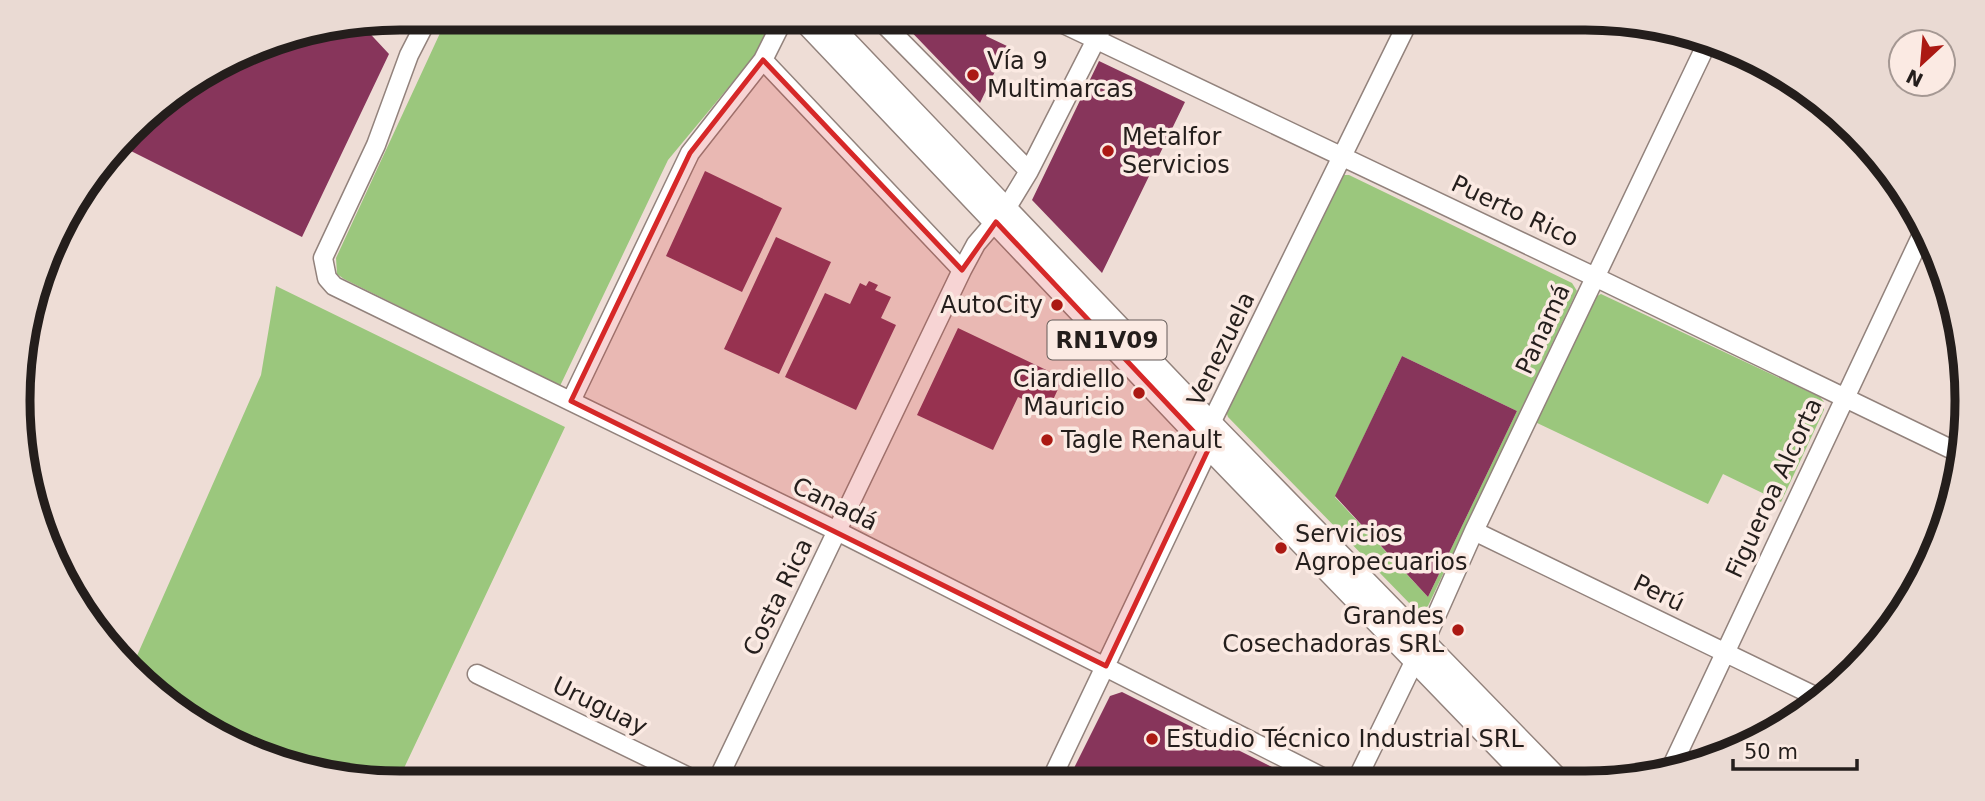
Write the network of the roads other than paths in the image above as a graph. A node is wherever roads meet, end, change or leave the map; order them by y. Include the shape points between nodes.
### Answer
1 (422, 30) edge
2 (778, 30) edge
3 (813, 30) edge
4 (835, 30) edge
5 (890, 30) edge
6 (1077, 30) edge
7 (1101, 30) edge
8 (1404, 30) edge
9 (1097, 39) junction
10 (1704, 49) edge
11 (763, 60) junction
12 (1343, 156) junction
13 (1029, 171) junction
14 (1001, 216) junction
15 (1919, 241) edge
16 (962, 270) junction
17 (1595, 277) junction
18 (1844, 397) junction
19 (570, 401) junction
20 (1211, 423) junction
21 (1209, 448) junction
22 (1952, 450) edge
23 (837, 531) junction
24 (1474, 531) junction
25 (1420, 651) junction
26 (1724, 652) junction
27 (1106, 666) junction
28 (478, 674) dead end
29 (1811, 694) edge
30 (1674, 760) edge
31 (676, 771) edge
32 (722, 771) edge
33 (1055, 771) edge
34 (1311, 771) edge
35 (1361, 771) edge
36 (1522, 771) edge
37 (1549, 771) edge

1 - 19 street, Canadá via 323,269 334,286
2 - 11 street
3 - 14 main road, RN1V09
4 - 14 main road, RN1V09
5 - 13 street
6 - 9 street, Puerto Rico
7 - 9 street
8 - 12 street, Venezuela
9 - 12 street, Puerto Rico
9 - 13 street
10 - 17 street, Panamá
11 - 16 street
11 - 19 street via 690,153
12 - 17 street, Puerto Rico
12 - 20 street, Venezuela
13 - 14 street
14 - 16 street, Costa Rica via 976,244
14 - 20 main road, RN1V09
14 - 21 main road, RN1V09
15 - 18 street, Figueroa Alcorta
16 - 23 street, Costa Rica
17 - 18 street, Puerto Rico
17 - 24 street, Panamá
18 - 22 street, Puerto Rico
18 - 26 street, Figueroa Alcorta
19 - 23 street, Canadá
20 - 21 street, Venezuela
20 - 25 main road, RN1V09
21 - 25 main road, RN1V09
21 - 27 street, Venezuela
23 - 27 street, Canadá
23 - 32 street, Costa Rica
24 - 25 street, Panamá
24 - 26 street, Perú
25 - 35 street, Panamá
25 - 36 main road, RN1V09
25 - 37 main road, RN1V09
26 - 29 street, Perú
26 - 30 street, Figueroa Alcorta
27 - 33 street, Venezuela
27 - 34 street, Canadá
28 - 31 street, Uruguay

